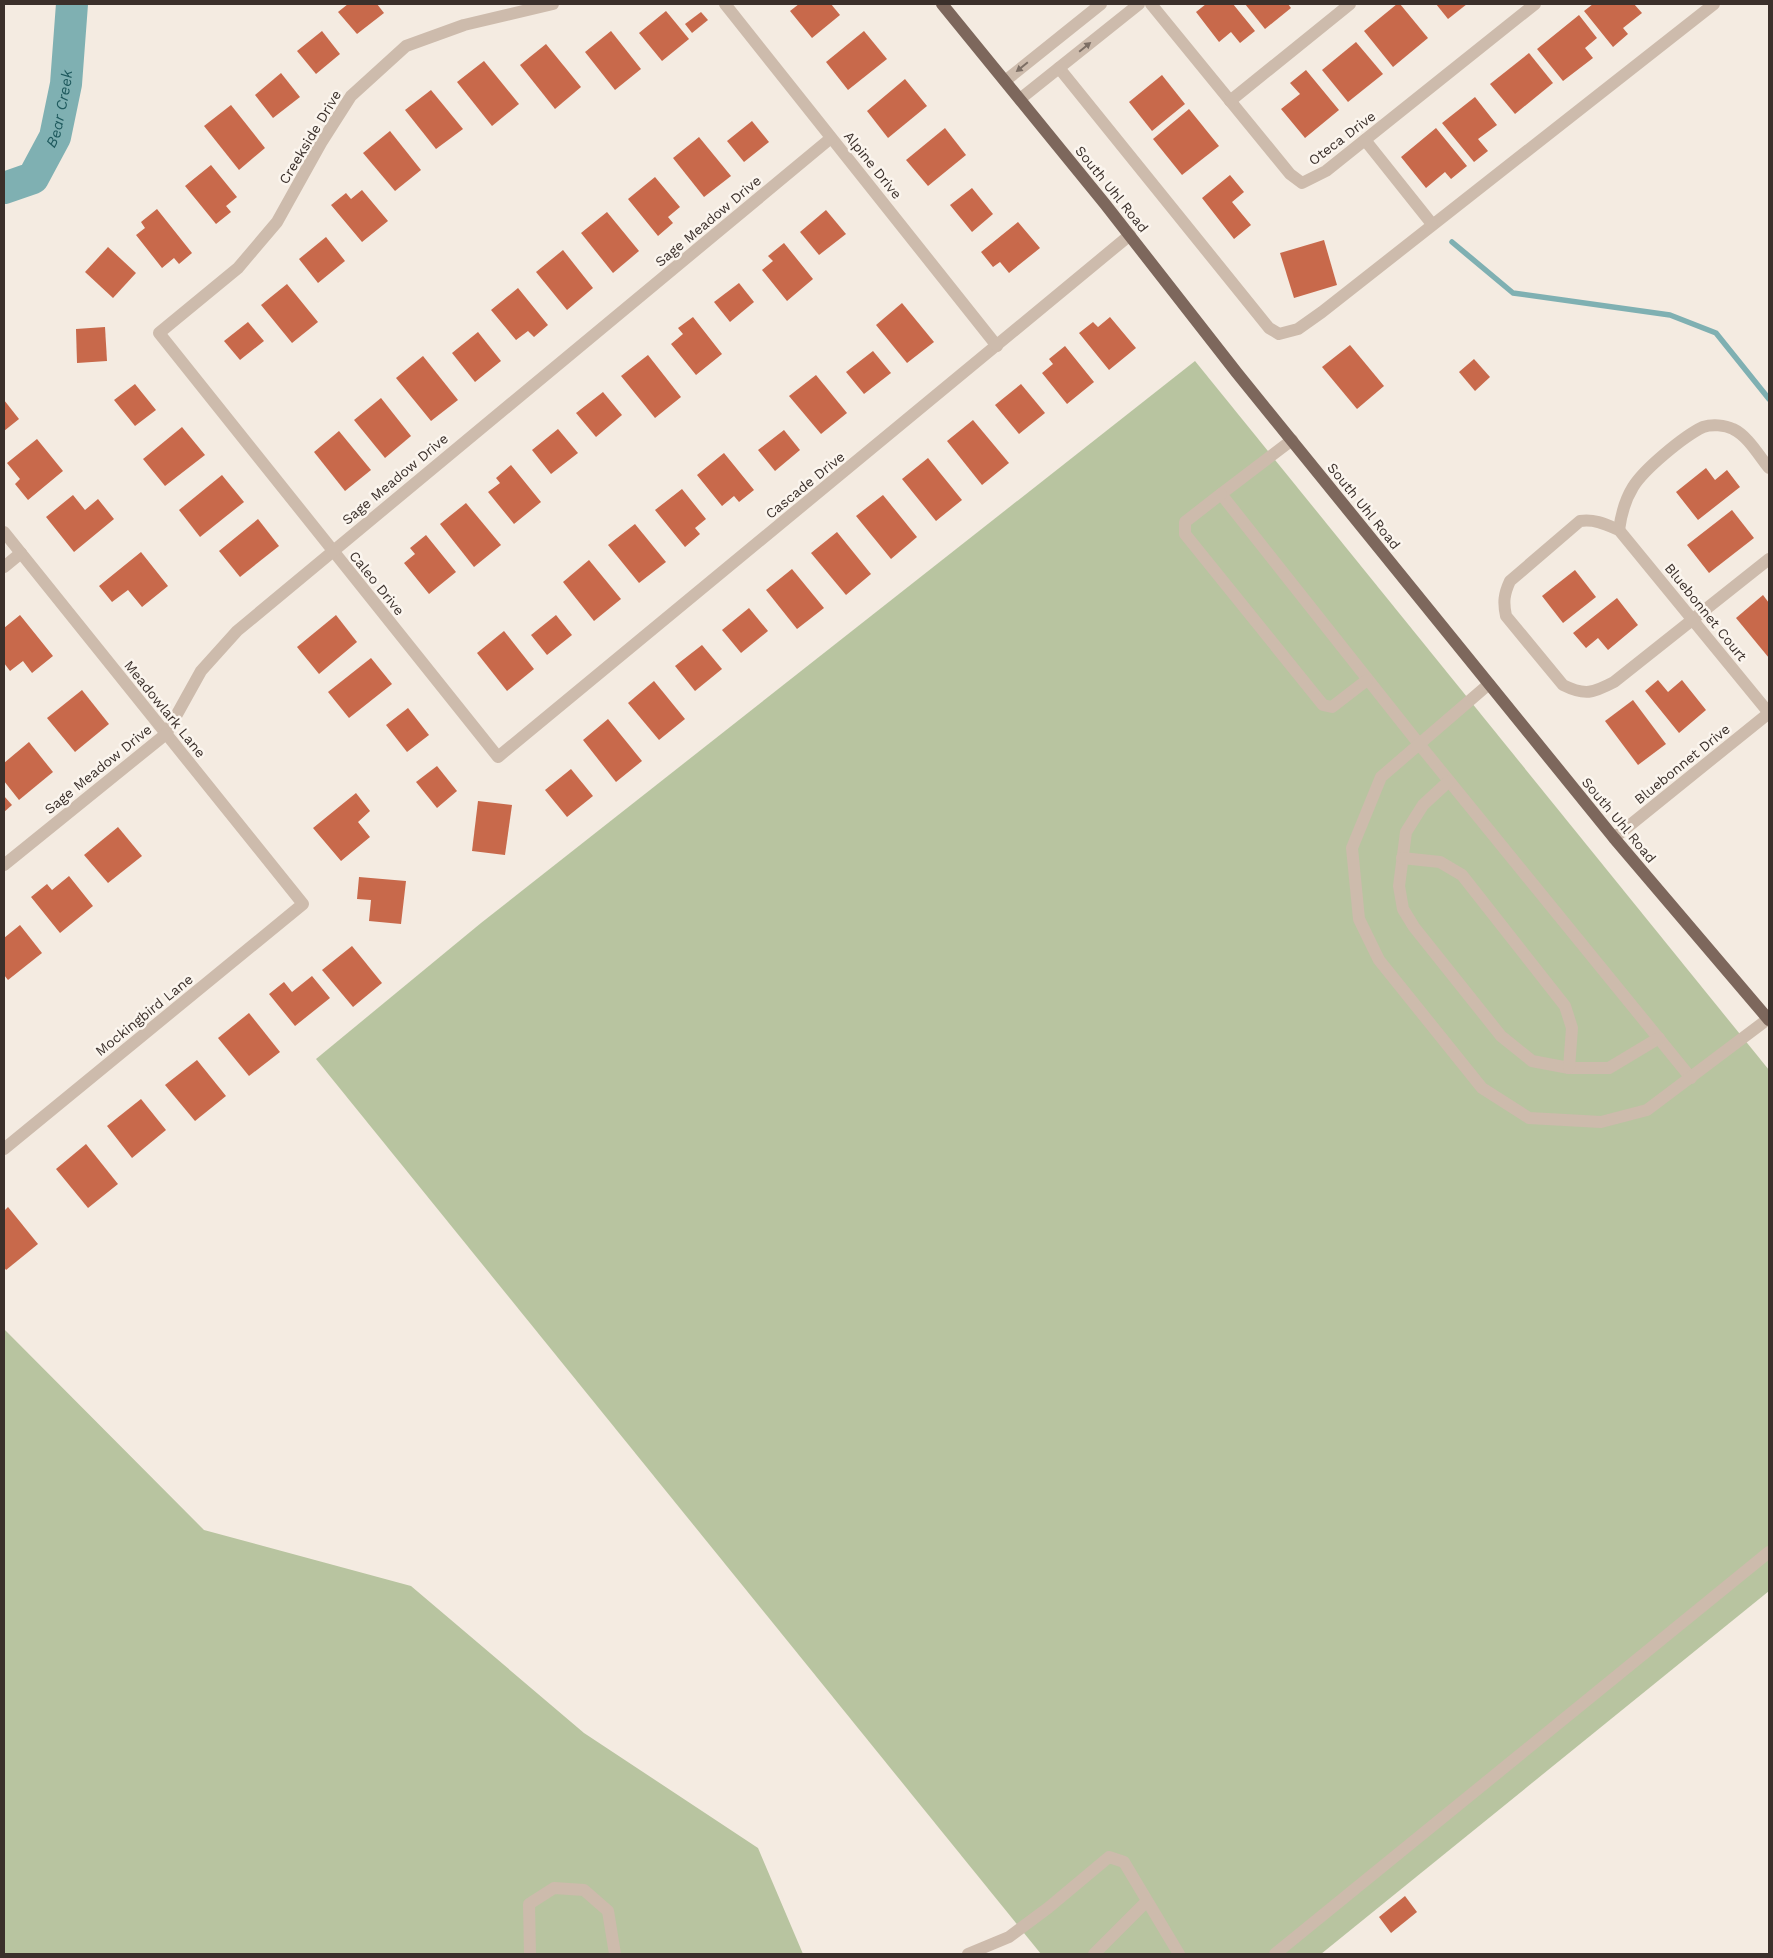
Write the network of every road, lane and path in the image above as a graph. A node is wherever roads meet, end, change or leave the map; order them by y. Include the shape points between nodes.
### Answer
1 (553, 4) edge
2 (724, 4) edge
3 (942, 4) edge
4 (1101, 4) edge
5 (1139, 4) edge
6 (1150, 4) edge
7 (1350, 4) edge
8 (1535, 4) edge
9 (1714, 4) edge
10 (1059, 68) junction
11 (1005, 81) junction
12 (1020, 99) junction
13 (1230, 102) junction
14 (831, 138) junction
15 (1365, 140) junction
16 (1432, 224) junction
17 (1130, 235) junction
18 (159, 334) joint
19 (997, 346) junction
20 (1292, 440) junction
21 (1769, 468) edge
22 (1221, 494) junction
23 (1619, 530) junction
24 (4, 532) edge
25 (332, 551) junction
26 (21, 553) junction
27 (1769, 559) edge
28 (4, 567) edge
29 (1693, 620) junction
30 (1368, 680) junction
31 (1489, 684) junction
32 (1769, 713) edge
33 (166, 734) junction
34 (1419, 744) junction
35 (498, 757) joint
36 (1448, 781) junction
37 (1614, 838) junction
38 (1402, 858) junction
39 (4, 865) edge
40 (303, 904) joint
41 (1769, 1019) edge
42 (1659, 1038) junction
43 (1570, 1068) junction
44 (1691, 1078) junction
45 (4, 1149) edge
46 (1769, 1552) edge
47 (1147, 1901) junction
48 (1173, 1951) edge
49 (530, 1954) edge
50 (615, 1954) edge
51 (968, 1954) edge
52 (1094, 1954) edge
53 (1275, 1954) edge

1 - 18 street, Creekside Drive via 464,25 406,46 351,96 277,222 238,268
2 - 14 street, Alpine Drive
3 - 11 main road, South Uhl Road
4 -> 11 street
10 -> 5 street
6 - 13 street, Oteca Drive
7 - 13 street
8 - 15 street, Oteca Drive
9 - 16 street
10 - 12 street
10 - 16 street via 1269,328 1279,334 1306,324
11 - 12 main road, South Uhl Road
12 - 17 main road, South Uhl Road
13 - 15 street, Oteca Drive via 1302,184 1326,171
14 - 19 street, Alpine Drive
14 - 25 street, Sage Meadow Drive
15 - 16 street
17 - 19 street, Cascade Drive
17 - 20 main road, South Uhl Road
18 - 25 street, Caleo Drive
19 - 35 street, Cascade Drive
20 - 22 street
20 - 31 main road, South Uhl Road
21 - 23 street via 1734,429 1722,425 1704,427 1653,464 1634,486 1625,503
22 - 30 street
22 - 30 street via 1185,522 1185,534 1323,705 1332,707
23 - 29 street, Bluebonnet Court
23 - 29 street via 1592,519 1580,521 1510,581 1504,592 1506,616 1563,685 1576,692 1588,693 1614,682
24 - 26 street, Meadowlark Lane
25 - 33 street, Sage Meadow Drive via 237,631 201,672
25 - 35 street, Caleo Drive
26 - 28 street
26 - 33 street, Meadowlark Lane
27 - 29 street
29 - 32 street, Bluebonnet Court
30 - 34 street
31 - 34 street
31 - 37 main road, South Uhl Road
32 - 37 street, Bluebonnet Drive
33 - 39 street, Sage Meadow Drive
33 - 40 street, Meadowlark Lane
34 - 36 street
34 - 44 street via 1382,777 1352,848 1359,919 1379,960 1482,1088 1529,1118 1601,1122 1646,1110
36 - 38 street via 1423,806 1406,832
36 - 42 street
37 - 41 main road, South Uhl Road
38 - 43 street via 1399,886 1403,909 1488,1021 1532,1062
38 - 43 street via 1440,862 1462,875 1565,1006 1572,1028
40 - 45 street, Mockingbird Lane
41 - 44 street
42 - 43 street via 1609,1068
42 - 44 street
46 - 53 street
47 - 48 street
47 - 51 street via 1124,1862 1109,1858 1008,1937
47 - 52 street
49 - 50 street via 529,1904 554,1888 584,1890 608,1911

